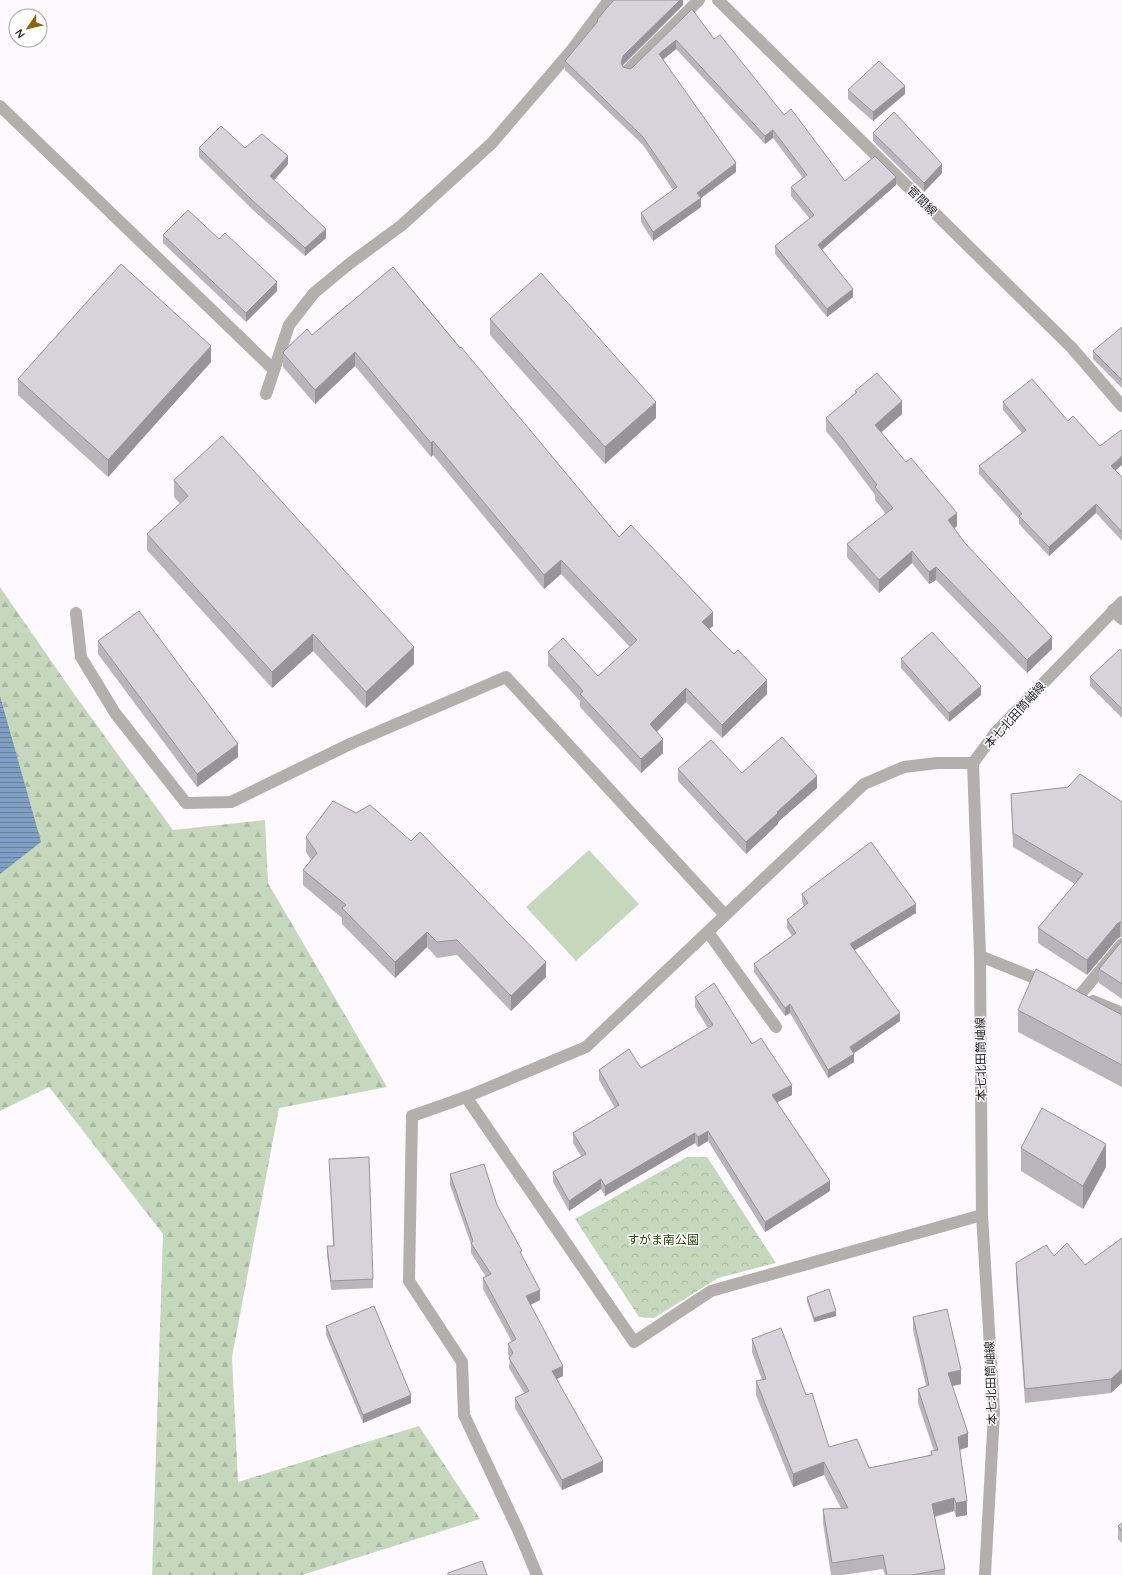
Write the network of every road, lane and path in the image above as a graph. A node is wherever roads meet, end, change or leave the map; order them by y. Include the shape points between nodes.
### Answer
1 (609, 0) edge
2 (699, 0) edge
3 (718, 0) edge
4 (628, 70) edge
5 (0, 106) edge
6 (274, 370) junction
7 (266, 394) dead end
8 (1122, 406) edge
9 (1118, 606) edge
10 (76, 613) dead end
11 (1122, 619) edge
12 (973, 764) junction
13 (725, 915) junction
14 (708, 932) junction
15 (1122, 944) edge
16 (980, 956) junction
17 (1057, 987) edge
18 (1122, 1013) edge
19 (776, 1027) dead end
20 (466, 1097) junction
21 (982, 1215) junction
22 (537, 1575) edge
23 (985, 1575) edge

1 - 6 street via 571,51 492,143 402,225 314,293 289,325
2 - 4 street
3 - 8 street, 菅間線 via 1072,348
5 - 6 street
6 - 7 street
9 - 11 street
9 - 12 street, 本七北田筒岫線 via 996,732
10 - 13 street via 81,657 115,713 186,803 231,802 350,744 506,677
12 - 13 street via 937,763 904,767 864,784
12 - 16 street, 本七北田筒岫線
13 - 14 street
14 - 19 street
14 - 20 street via 586,1047
15 - 18 street via 1075,994
16 - 17 street
16 - 21 street, 本七北田筒岫線
20 - 21 street via 634,1342 711,1292
20 - 22 street via 412,1116 409,1281 462,1362 464,1415
21 - 23 street, 本七北田筒岫線 via 994,1413

